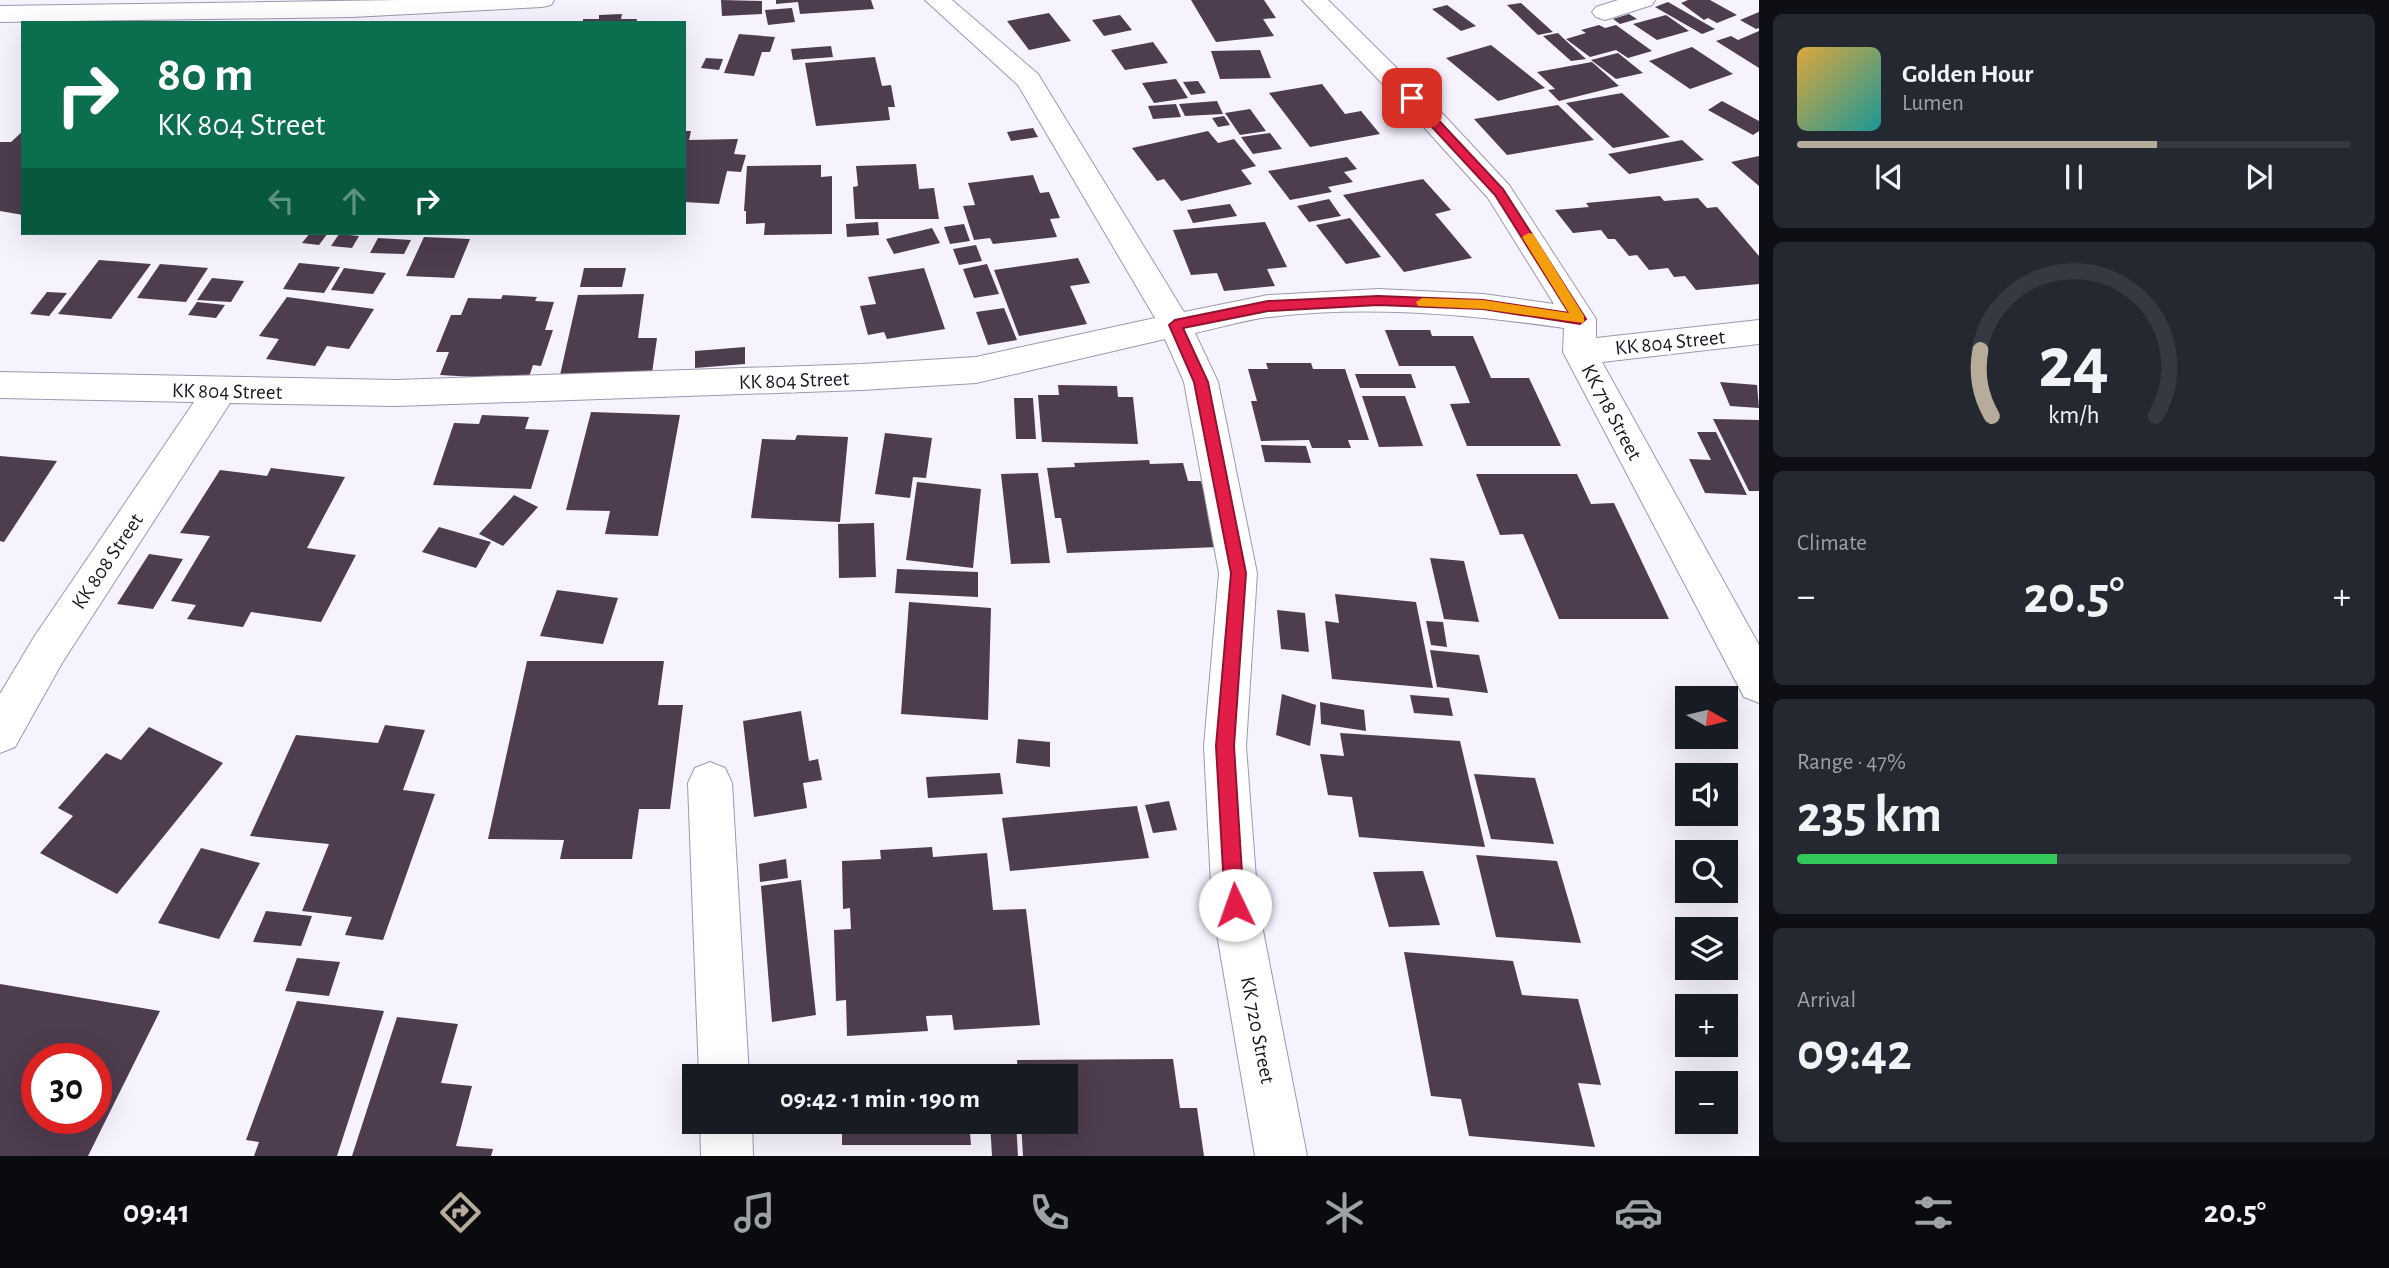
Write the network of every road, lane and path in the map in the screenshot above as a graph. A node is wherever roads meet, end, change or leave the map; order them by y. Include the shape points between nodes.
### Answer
1 (6, 0) edge
2 (542, 0) edge
3 (937, 0) edge
4 (1314, 0) edge
5 (1643, 0) edge
6 (0, 12) edge
7 (1605, 12) dead end
8 (1580, 319) junction
9 (1175, 325) junction
10 (1759, 332) edge
11 (1580, 352) junction
12 (0, 385) edge
13 (220, 391) junction
14 (1759, 684) edge
15 (0, 733) edge
16 (710, 783) dead end
17 (723, 1064) edge
18 (726, 1134) edge
19 (727, 1156) edge
20 (1281, 1156) edge

1 - 6 street
2 - 6 street via 352,10
3 - 9 street, KK 720 Street via 1029,79
4 - 8 street via 1499,192
5 - 7 street
8 - 9 street, KK 804 Street via 1483,304 1378,300 1268,306
8 - 11 street, KK 718 Street
9 - 13 street, KK 804 Street via 976,370 410,393
9 - 20 street, KK 720 Street via 1201,382 1238,573 1225,746 1235,905
10 - 11 street, KK 804 Street
11 - 14 street, KK 718 Street
12 - 13 street, KK 804 Street
13 - 15 street, KK 808 Street via 48,650
16 - 17 street
18 - 19 street

